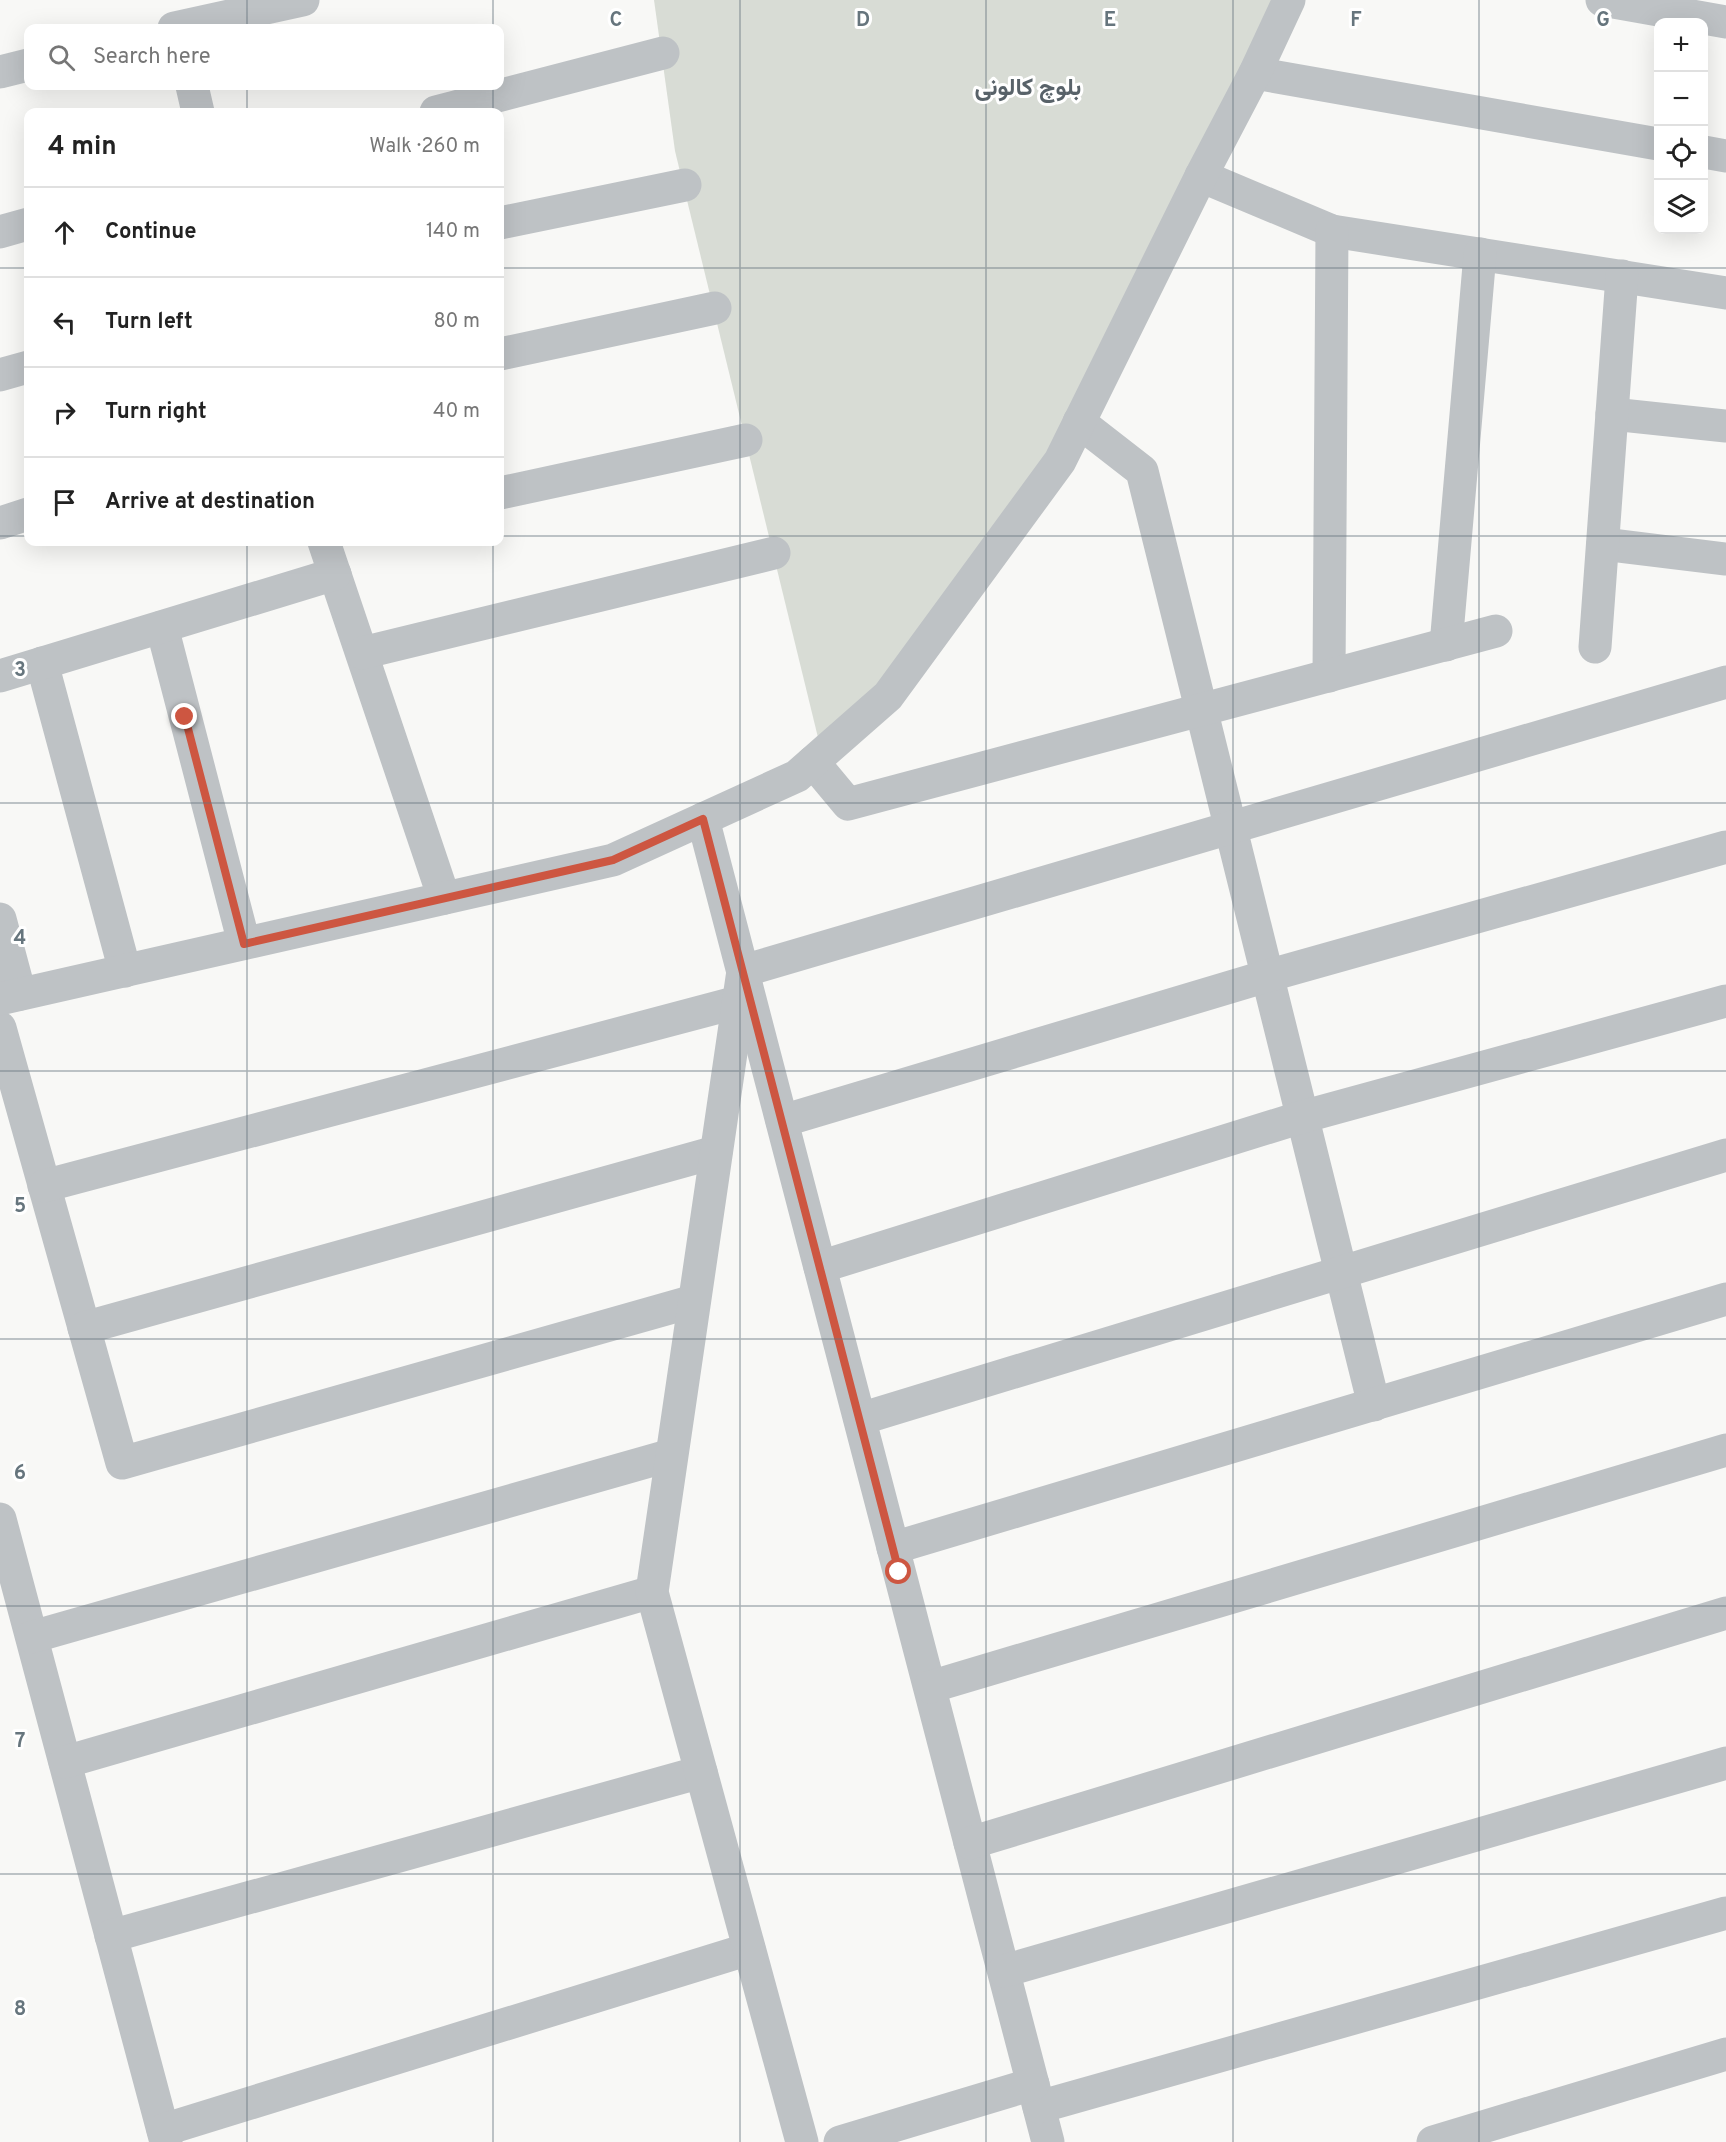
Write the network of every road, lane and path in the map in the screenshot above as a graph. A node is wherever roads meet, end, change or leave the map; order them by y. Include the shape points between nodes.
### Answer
1 (303, 0) edge
2 (1289, 0) edge
3 (1602, 0) edge
4 (181, 21) edge
5 (1726, 22) edge
6 (663, 53) dead end
7 (24, 66) edge
8 (0, 72) edge
9 (1255, 73) junction
10 (193, 90) edge
11 (197, 108) edge
12 (451, 108) edge
13 (1654, 143) edge
14 (1708, 153) edge
15 (1726, 156) edge
16 (1201, 176) junction
17 (685, 185) dead end
18 (504, 222) edge
19 (24, 225) edge
20 (1332, 231) junction
21 (0, 232) edge
22 (1480, 254) junction
23 (1622, 276) junction
24 (1726, 293) edge
25 (714, 308) dead end
26 (504, 353) edge
27 (24, 368) edge
28 (0, 375) edge
29 (1612, 414) junction
30 (1079, 422) junction
31 (1726, 426) edge
32 (746, 440) dead end
33 (504, 492) edge
34 (24, 515) edge
35 (0, 523) edge
36 (1603, 544) junction
37 (325, 546) edge
38 (774, 553) dead end
39 (1726, 559) edge
40 (335, 574) junction
41 (162, 627) junction
42 (1496, 632) dead end
43 (1446, 645) junction
44 (1595, 647) dead end
45 (362, 653) junction
46 (42, 663) junction
47 (0, 676) edge
48 (1329, 676) junction
49 (1726, 682) edge
50 (1201, 710) junction
51 (813, 762) junction
52 (703, 819) junction
53 (1230, 828) junction
54 (1726, 847) edge
55 (444, 898) junction
56 (0, 919) edge
57 (244, 944) junction
58 (125, 971) junction
59 (1267, 976) junction
60 (740, 987) junction
61 (10, 997) edge
62 (1726, 1001) edge
63 (0, 1028) edge
64 (1302, 1117) junction
65 (782, 1121) junction
66 (716, 1152) junction
67 (1726, 1155) edge
68 (44, 1186) junction
69 (820, 1267) junction
70 (1341, 1272) junction
71 (1726, 1299) edge
72 (694, 1301) junction
73 (84, 1328) junction
74 (1374, 1405) junction
75 (860, 1419) junction
76 (1726, 1450) edge
77 (671, 1455) junction
78 (0, 1519) edge
79 (893, 1548) junction
80 (652, 1592) junction
81 (1726, 1612) edge
82 (32, 1637) junction
83 (930, 1687) junction
84 (65, 1762) junction
85 (1726, 1763) edge
86 (701, 1772) junction
87 (970, 1842) junction
88 (1726, 1913) edge
89 (111, 1936) junction
90 (749, 1949) junction
91 (1004, 1971) junction
92 (1726, 2054) edge
93 (1036, 2095) junction
94 (165, 2136) edge
95 (802, 2142) edge
96 (840, 2142) edge
97 (1048, 2142) edge
98 (1433, 2142) edge

1 - 4 street
2 - 9 street
3 - 5 street
6 - 12 street
7 - 8 street
9 - 13 street
9 - 16 street
10 - 11 street
14 - 15 street
16 - 20 street
16 - 30 street
17 - 18 street
19 - 21 street
20 - 22 street
20 - 48 street
22 - 23 street
22 - 43 street
23 - 24 street
23 - 29 street
25 - 26 street
27 - 28 street
29 - 31 street
29 - 36 street
30 - 50 street via 1142,471
30 - 51 street via 1060,461 888,696
32 - 33 street
34 - 35 street
36 - 39 street
36 - 44 street
37 - 40 street
38 - 45 street
40 - 41 street
40 - 45 street
41 - 46 street
41 - 57 street
42 - 43 street
43 - 48 street
45 - 55 street
46 - 47 street
46 - 58 street
48 - 50 street
49 - 53 street
50 - 51 street via 848,804
50 - 53 street
51 - 52 street via 797,776
52 - 55 street via 613,860
52 - 60 street
53 - 59 street
53 - 60 street
54 - 59 street
55 - 57 street
56 - 61 street
57 - 58 street
58 - 61 street
59 - 64 street
59 - 65 street
60 - 65 street
60 - 66 street
60 - 68 street
62 - 64 street
63 - 68 street
64 - 69 street
64 - 70 street
65 - 69 street
66 - 72 street
66 - 73 street
67 - 70 street
68 - 73 street
69 - 75 street
70 - 74 street
70 - 75 street
71 - 74 street
72 - 73 street via 122,1463
72 - 77 street
74 - 79 street
75 - 79 street
76 - 83 street
77 - 80 street
77 - 82 street
78 - 82 street
79 - 83 street
80 - 84 street
80 - 86 street
81 - 87 street
82 - 84 street
83 - 87 street
84 - 89 street
85 - 91 street
86 - 89 street
86 - 90 street
87 - 91 street
88 - 93 street
89 - 94 street
90 - 94 street
90 - 95 street
91 - 93 street
92 - 98 street
93 - 96 street
93 - 97 street

